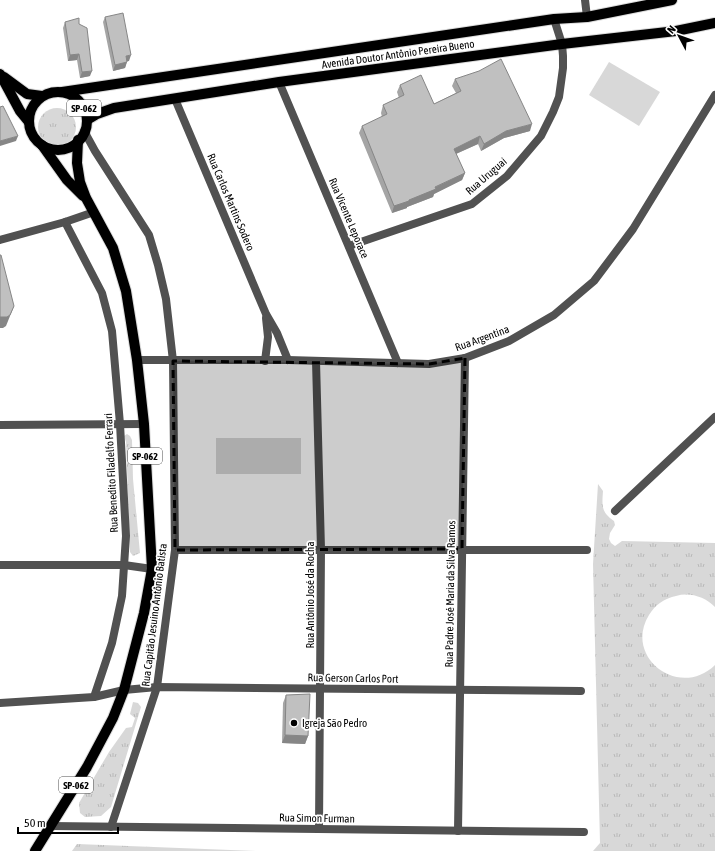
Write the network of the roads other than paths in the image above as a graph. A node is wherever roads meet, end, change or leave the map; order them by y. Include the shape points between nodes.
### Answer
1 (585, 0) edge
2 (672, 0) edge
3 (587, 17) junction
4 (554, 19) junction
5 (714, 24) edge
6 (562, 44) junction
7 (0, 75) edge
8 (279, 82) junction
9 (62, 92) junction
10 (715, 95) edge
11 (42, 96) junction
12 (175, 99) junction
13 (87, 120) junction
14 (29, 122) junction
15 (81, 135) junction
16 (42, 145) junction
17 (86, 198) junction
18 (94, 212) junction
19 (65, 222) junction
20 (0, 240) edge
21 (349, 246) junction
22 (266, 314) junction
23 (464, 358) junction
24 (137, 360) junction
25 (288, 360) junction
26 (173, 361) junction
27 (265, 361) junction
28 (316, 361) junction
29 (398, 364) junction
30 (715, 417) edge
31 (120, 424) junction
32 (144, 424) junction
33 (0, 425) edge
34 (615, 511) dead end
35 (321, 549) junction
36 (462, 549) junction
37 (175, 550) junction
38 (587, 550) dead end
39 (0, 565) edge
40 (124, 565) junction
41 (152, 569) junction
42 (157, 686) junction
43 (320, 688) junction
44 (124, 690) junction
45 (460, 690) junction
46 (581, 691) dead end
47 (94, 697) junction
48 (0, 702) edge
49 (50, 826) junction
50 (111, 827) junction
51 (319, 829) junction
52 (458, 831) junction
53 (584, 832) dead end
54 (35, 851) edge

1 - 3 street
2 - 3 main road, Avenida Doutor Antônio Pereira Bueno
3 - 4 main road, Avenida Doutor Antônio Pereira Bueno
4 - 6 street, Rua Uruguai
4 - 9 main road, Avenida Doutor Antônio Pereira Bueno
5 - 6 main road, Avenida Doutor Antônio Pereira Bueno
6 - 8 main road, Avenida Doutor Antônio Pereira Bueno
6 - 21 street, Rua Uruguai via 564,68 554,112 541,136 507,176 472,204
7 - 11 main road, SP-062 via 27,94
7 - 14 main road, SP-062
8 - 12 main road, Avenida Doutor Antônio Pereira Bueno
8 - 21 street, Rua Vicente Leporace
9 - 11 main road, SP-062
9 - 13 main road, SP-062 via 74,96 84,108
10 - 23 street, Rua Argentina via 633,229 594,281 554,316 509,342
11 - 14 main road via 34,104
12 - 13 main road, Avenida Doutor Antônio Pereira Bueno via 114,108
12 - 22 street, Rua Carlos Martins Sodero
13 - 15 main road, SP-062
14 - 16 main road, SP-062 via 32,133
15 - 16 main road via 70,147 55,150
15 - 17 main road, SP-062 via 77,163
15 - 26 street, Rua Capitão Jesuino Antônio Batista via 95,151 148,236 166,299
16 - 17 main road, SP-062 via 66,180
17 - 18 main road, SP-062
18 - 19 street
18 - 24 main road, SP-062 via 113,248 126,291
19 - 20 street
19 - 31 street, Rua Benedito Filadelfo Ferrari via 102,292 112,331
21 - 29 street, Rua Vicente Leporace
22 - 25 street, Rua Carlos Martins Sodero
22 - 27 street, Rua Carlos Martins Sodero via 268,337
23 - 29 street, Rua Argentina via 429,364
23 - 36 street, Rua Padre José Maria da Silva Ramos
24 - 26 street, Rua Argentina
24 - 32 main road, SP-062
25 - 27 street, Rua Argentina
25 - 28 street, Rua Argentina
26 - 27 street, Rua Argentina
26 - 37 street, Rua Capitão Jesuino Antônio Batista
28 - 29 street, Rua Argentina
28 - 35 street, Rua Antônio José da Rocha
30 - 34 street
31 - 32 street
31 - 33 street
31 - 40 street, Rua Benedito Filadelfo Ferrari via 126,536
32 - 41 main road, SP-062
35 - 36 street
35 - 37 street
35 - 43 street, Rua Antônio José da Rocha
36 - 38 street
36 - 45 street, Rua Padre José Maria da Silva Ramos
37 - 42 street, Rua Capitão Jesuino Antônio Batista
39 - 40 street
40 - 41 street
40 - 47 street, Rua Benedito Filadelfo Ferrari via 122,596 112,643
41 - 44 main road, SP-062 via 144,613
42 - 43 street, Rua Gerson Carlos Port
42 - 44 street, Rua Gerson Carlos Port
42 - 50 street, Rua Capitão Jesuino Antônio Batista
43 - 45 street, Rua Gerson Carlos Port
43 - 51 street, Rua Antônio José da Rocha
44 - 47 street
44 - 49 main road, SP-062 via 91,760
45 - 46 street, Rua Gerson Carlos Port
45 - 52 street, Rua Padre José Maria da Silva Ramos
47 - 48 street
49 - 50 street, Rua Simon Furman
49 - 54 main road, SP-062
50 - 51 street, Rua Simon Furman
51 - 52 street, Rua Simon Furman
52 - 53 street, Rua Simon Furman

